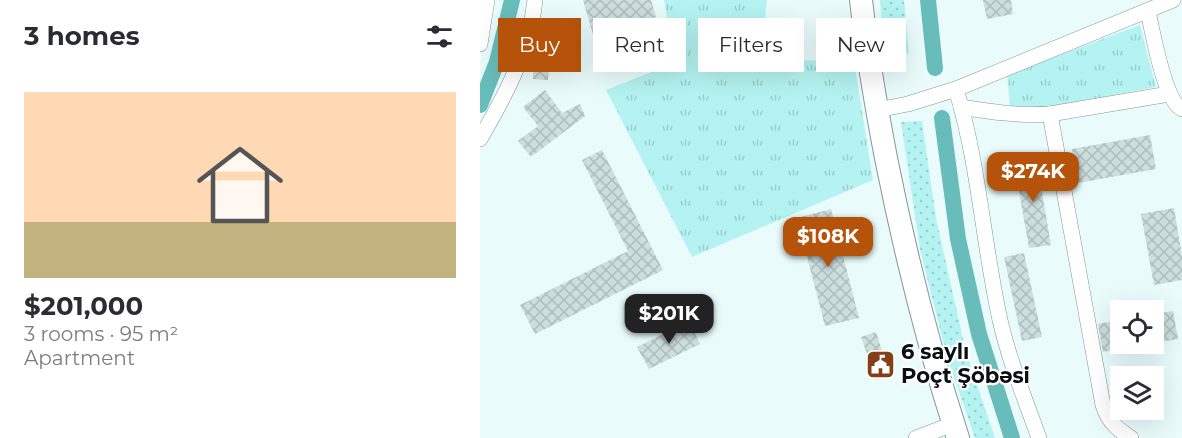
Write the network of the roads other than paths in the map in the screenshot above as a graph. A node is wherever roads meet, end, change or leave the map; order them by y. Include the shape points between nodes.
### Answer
1 (487, 0) edge
2 (535, 0) edge
3 (861, 0) edge
4 (1173, 0) edge
5 (1148, 12) junction
6 (480, 44) edge
7 (956, 89) junction
8 (1168, 94) junction
9 (961, 107) junction
10 (1182, 109) edge
11 (877, 110) junction
12 (1050, 114) junction
13 (480, 139) edge
14 (955, 431) edge
15 (916, 438) edge
16 (1039, 438) edge
17 (1131, 438) edge

1 - 6 street
2 - 13 street via 525,47 504,99
3 - 11 main road
4 - 5 street
5 - 7 street
5 - 8 street
7 - 9 street
7 - 11 street
8 - 10 street
8 - 12 street
9 - 12 street via 1010,115
9 - 16 street via 1000,319
11 - 14 main road via 917,300
12 - 17 street via 1103,405 1117,429
14 - 15 street

